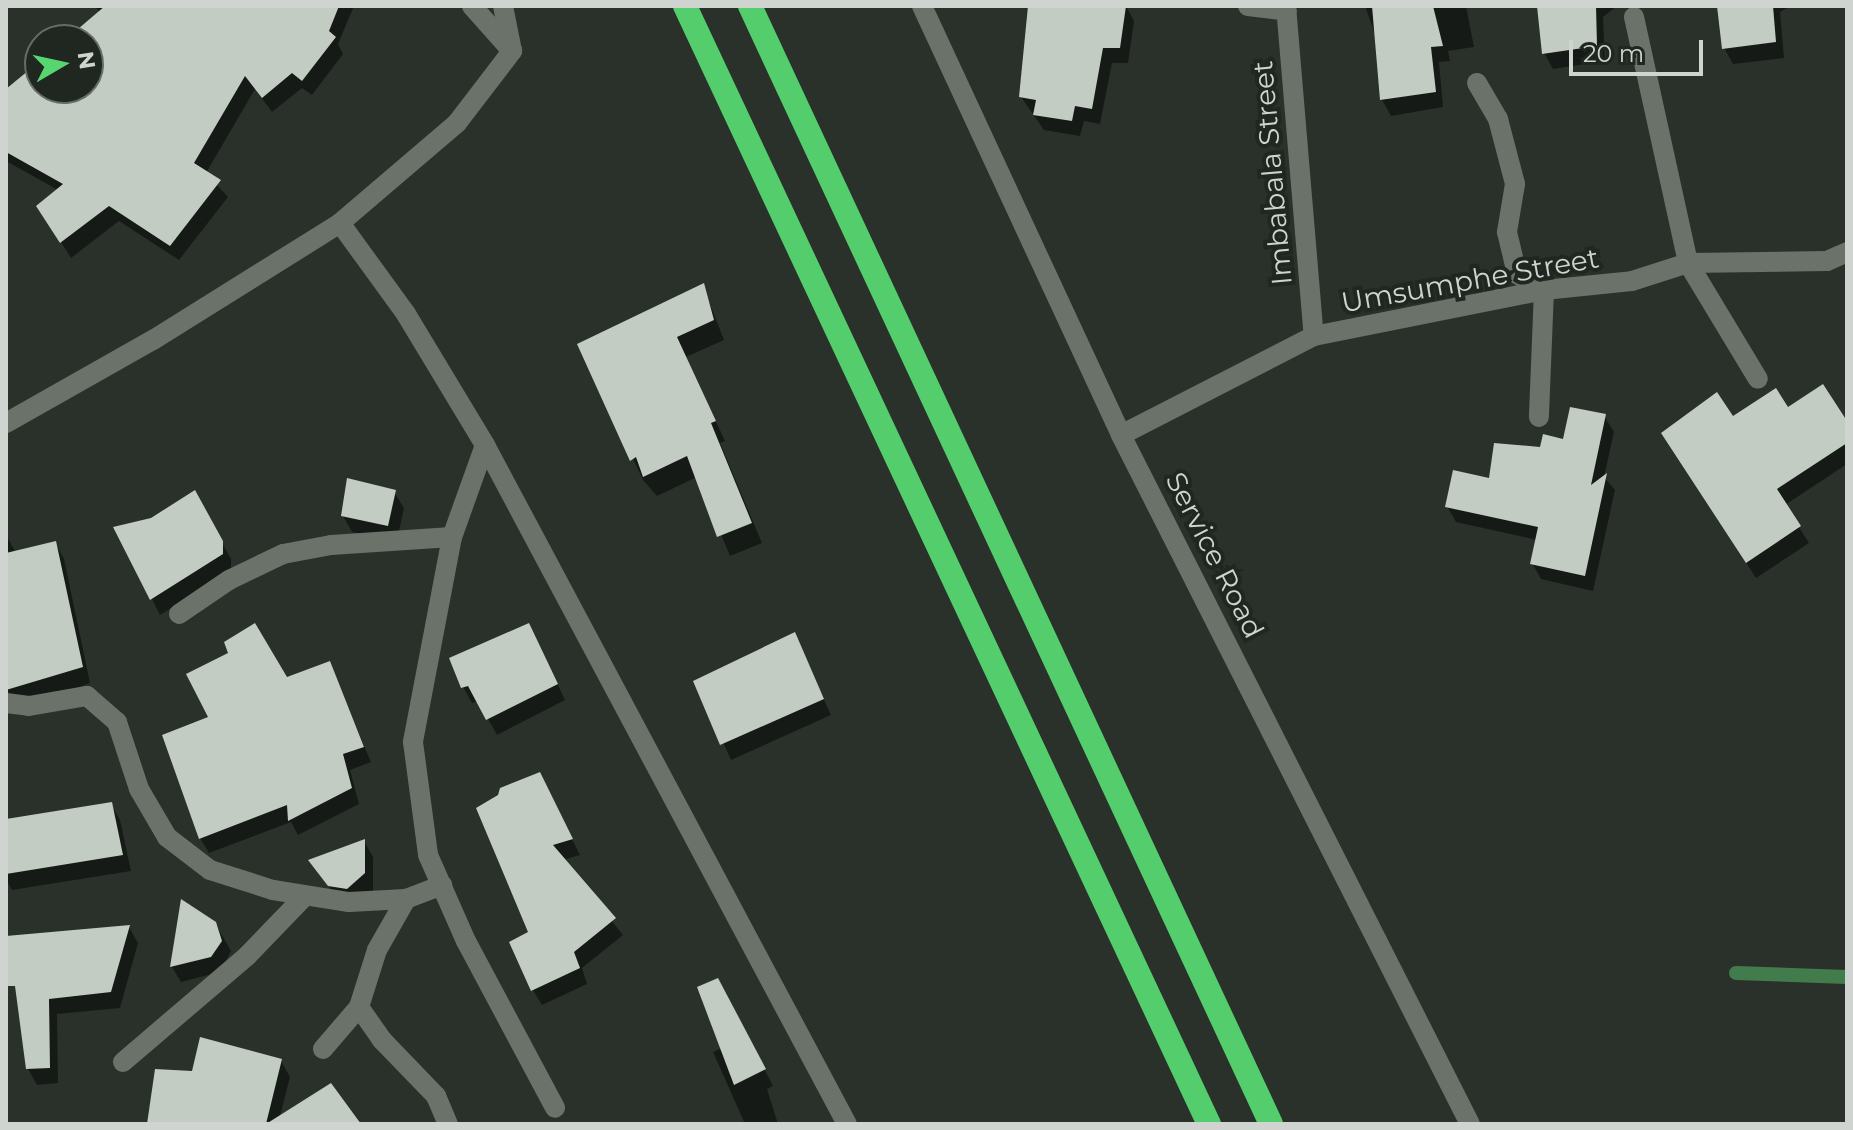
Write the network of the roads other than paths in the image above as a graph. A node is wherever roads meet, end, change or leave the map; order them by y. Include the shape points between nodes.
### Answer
1 (472, 6) edge
2 (503, 6) edge
3 (685, 6) edge
4 (750, 6) edge
5 (922, 6) edge
6 (1248, 6) edge
7 (1286, 8) edge
8 (1634, 17) dead end
9 (512, 51) junction
10 (1477, 83) dead end
11 (340, 223) junction
12 (1847, 252) edge
13 (1688, 263) junction
14 (1544, 290) junction
15 (1314, 336) junction
16 (1758, 379) dead end
17 (1539, 417) dead end
18 (6, 423) edge
19 (1121, 435) junction
20 (485, 445) junction
21 (452, 537) junction
22 (179, 614) dead end
23 (6, 703) edge
24 (442, 885) junction
25 (305, 896) junction
26 (406, 899) junction
27 (359, 1007) junction
28 (323, 1049) dead end
29 (123, 1062) dead end
30 (555, 1108) dead end
31 (448, 1124) edge
32 (847, 1124) edge
33 (1209, 1124) edge
34 (1271, 1124) edge
35 (1470, 1124) edge

1 - 9 street
2 - 9 street
3 - 33 highway
4 - 34 highway
5 - 19 street, Service Road
6 - 7 street
7 - 15 street, Imbabala Street
8 - 13 street
9 - 11 street via 457,123
10 - 14 street via 1498,119 1515,184 1507,232 1517,274
11 - 18 street via 153,340
11 - 20 street via 406,314
12 - 13 street, Umsumphe Street via 1827,261
13 - 14 street, Umsumphe Street via 1632,281
13 - 16 street
14 - 15 street, Umsumphe Street
14 - 17 street
15 - 19 street, Umsumphe Street
19 - 35 street, Service Road
20 - 21 street
20 - 32 street
21 - 22 street via 331,545 283,554 229,580
21 - 24 street via 413,742 428,855
23 - 25 street via 29,706 87,696 117,722 139,789 167,837 210,870
24 - 26 street
24 - 30 street
25 - 26 street via 349,902
25 - 29 street via 247,956
26 - 27 street via 377,950
27 - 28 street
27 - 31 street via 382,1040 436,1096

